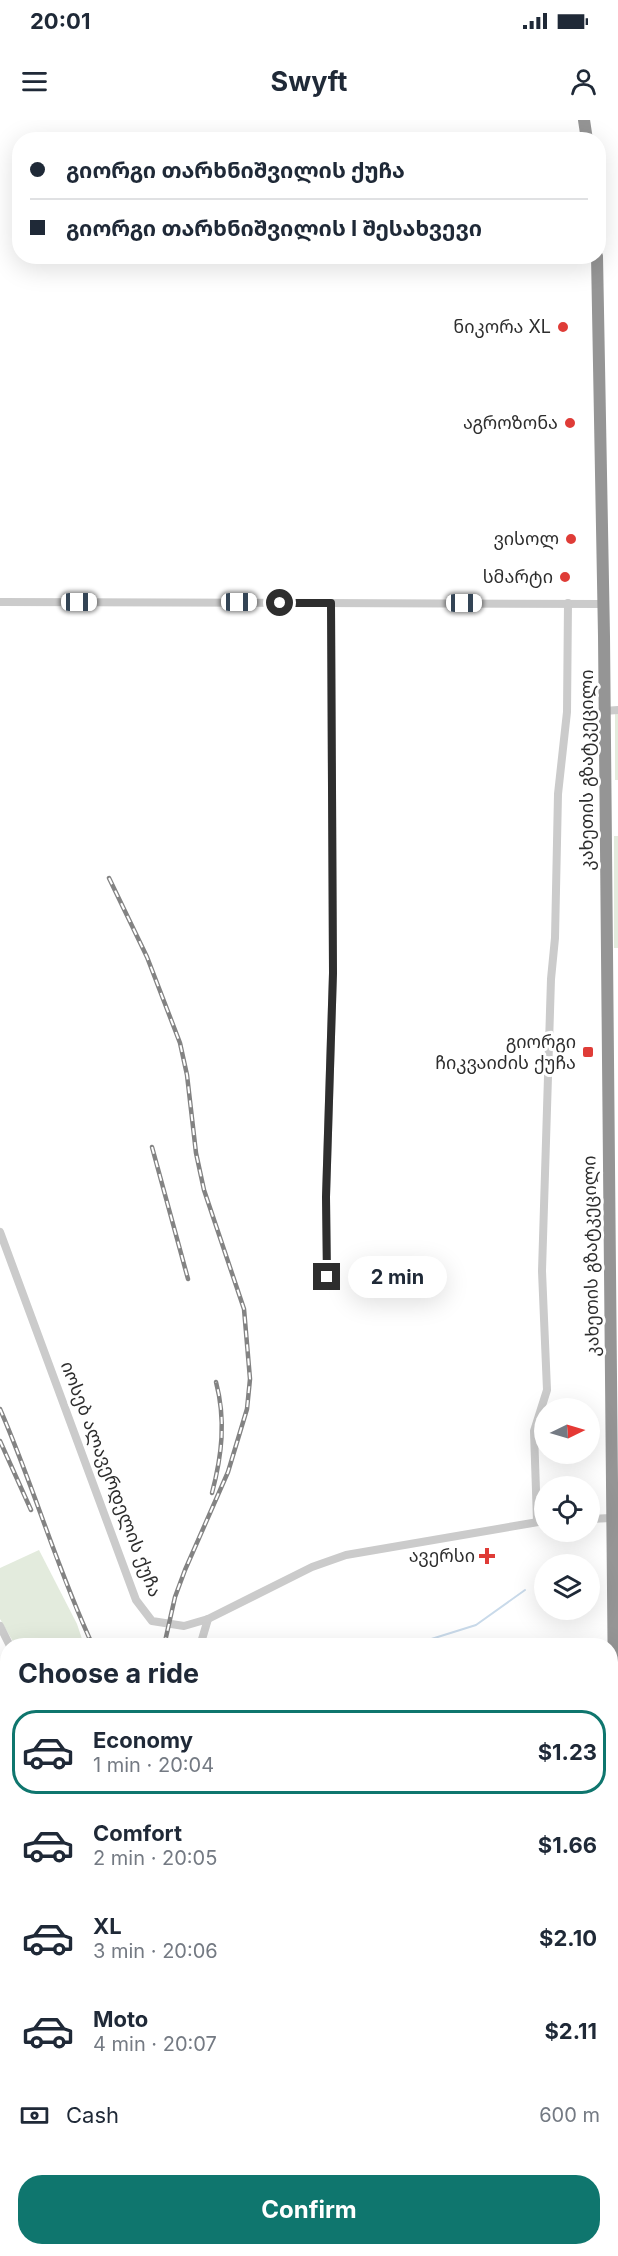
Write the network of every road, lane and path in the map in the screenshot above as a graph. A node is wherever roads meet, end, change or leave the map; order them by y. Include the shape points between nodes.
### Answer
1 (597, 264) edge
2 (0, 602) edge
3 (331, 603) junction
4 (568, 603) junction
5 (603, 604) junction
6 (618, 710) edge
7 (604, 711) junction
8 (613, 1133) edge
9 (0, 1232) edge
10 (327, 1277) dead end
11 (538, 1476) edge
12 (611, 1518) junction
13 (600, 1519) edge
14 (534, 1522) edge
15 (208, 1619) junction
16 (202, 1638) edge
17 (612, 1638) edge

1 - 5 highway, კახეთის გზატკეცილი
2 - 3 street
3 - 4 street
3 - 10 street via 333,973
4 - 5 street
4 - 11 street via 567,712 558,794 542,1271 547,1390 534,1431
5 - 7 highway, კახეთის გზატკეცილი
6 - 7 street
7 - 8 highway, კახეთის გზატკეცილი
8 - 12 highway, კახეთის გზატკეცილი
9 - 15 street, იოსებ ალავერდელის ქუჩა via 136,1600 152,1620 184,1626
12 - 13 street
12 - 17 highway, კახეთის გზატკეცილი
14 - 15 street, იოსებ ალავერდელის ქუჩა via 346,1555 312,1567
15 - 16 street

